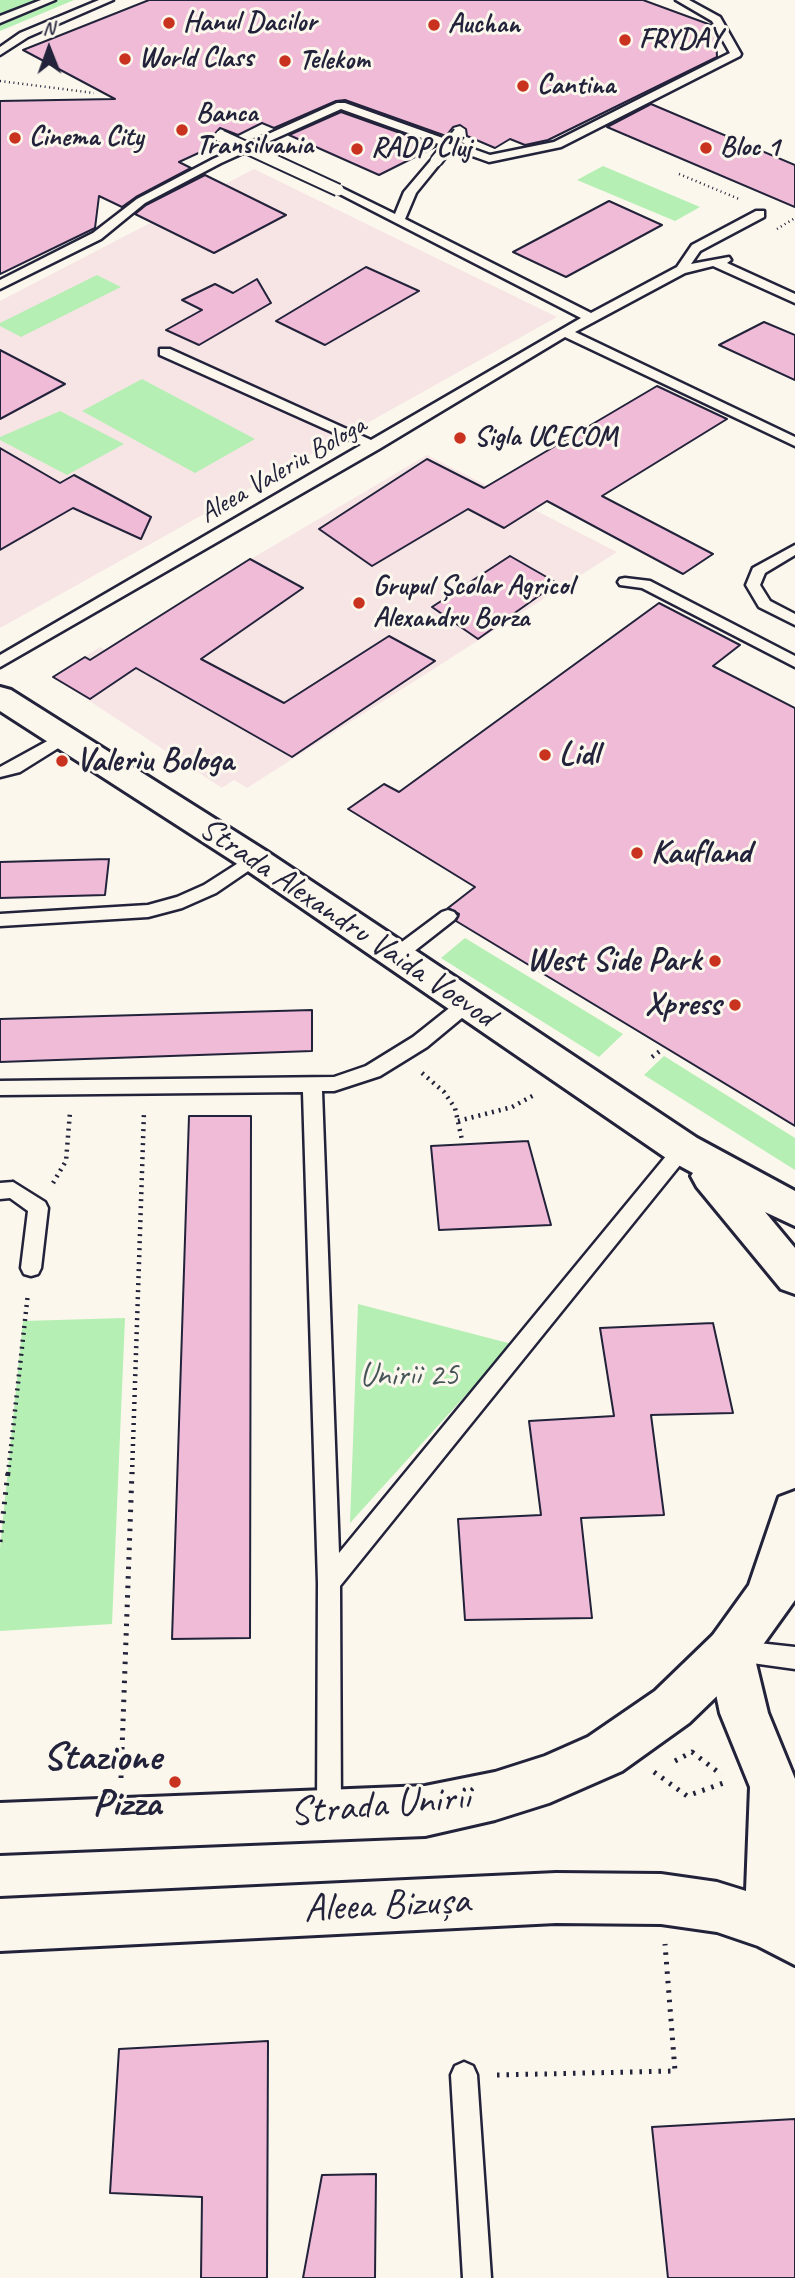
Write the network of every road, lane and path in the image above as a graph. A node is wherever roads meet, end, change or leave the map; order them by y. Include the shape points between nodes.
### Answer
1 (50, 0) edge
2 (108, 0) edge
3 (681, 0) edge
4 (0, 20) edge
5 (0, 52) edge
6 (0, 81) edge
7 (94, 93) dead end
8 (459, 133) dead end
9 (221, 136) dead end
10 (760, 214) dead end
11 (399, 220) junction
12 (681, 270) junction
13 (0, 285) edge
14 (795, 299) edge
15 (590, 318) junction
16 (565, 332) junction
17 (165, 352) dead end
18 (795, 442) edge
19 (374, 446) junction
20 (795, 549) edge
21 (625, 582) dead end
22 (795, 620) edge
23 (0, 662) edge
24 (795, 662) edge
25 (0, 697) edge
26 (62, 738) junction
27 (0, 772) edge
28 (254, 859) junction
29 (448, 916) dead end
30 (0, 920) edge
31 (397, 955) junction
32 (468, 1003) junction
33 (660, 1051) dead end
34 (652, 1057) dead end
35 (394, 1058) junction
36 (312, 1084) junction
37 (145, 1086) junction
38 (71, 1087) junction
39 (0, 1088) edge
40 (547, 1088) dead end
41 (458, 1121) junction
42 (462, 1140) dead end
43 (687, 1151) junction
44 (0, 1191) edge
45 (38, 1208) junction
46 (795, 1210) edge
47 (31, 1268) joint
48 (795, 1276) edge
49 (795, 1511) edge
50 (0, 1542) edge
51 (782, 1582) edge
52 (329, 1583) junction
53 (730, 1651) junction
54 (795, 1658) edge
55 (654, 1772) dead end
56 (730, 1781) dead end
57 (121, 1785) dead end
58 (329, 1815) junction
59 (0, 1828) edge
60 (661, 1899) junction
61 (0, 1925) edge
62 (783, 1932) edge
63 (464, 2076) joint
64 (477, 2278) edge

1 - 4 lane
2 - 5 lane via 24,36
3 - 13 lane via 716,19 736,54 557,145 489,159 341,105 152,195 97,236
6 - 7 path
8 - 11 lane, bridge via 410,192
9 - 11 lane, bridge
10 - 12 lane via 696,248
11 - 15 lane
12 - 14 lane via 719,261
12 - 15 lane, Aleea Valeriu Bologa
15 - 16 lane, Aleea Valeriu Bologa
16 - 18 lane
16 - 19 lane, Aleea Valeriu Bologa
17 - 19 lane
19 - 23 lane, Aleea Valeriu Bologa
20 - 22 lane via 758,571 753,585 764,604
21 - 24 lane via 645,584
25 - 26 main road, Strada Alexandru Vaida Voevod
26 - 27 lane
26 - 28 main road, Strada Alexandru Vaida Voevod
28 - 30 lane via 210,889 148,911
28 - 31 main road, Strada Alexandru Vaida Voevod
29 - 31 lane
31 - 32 main road, Strada Alexandru Vaida Voevod
32 - 35 lane
32 - 43 main road, Strada Alexandru Vaida Voevod
33 - 34 path
35 - 36 lane via 373,1071 334,1084
35 - 41 path via 433,1080 455,1108
36 - 37 lane
36 - 52 lane
37 - 38 lane
37 - 57 path
38 - 39 lane
38 - 45 path via 66,1161
40 - 41 path via 512,1107
41 - 42 path
43 - 46 main road, Strada Alexandru Vaida Voevod
43 - 48 main road, Strada Alexandru Vaida Voevod
43 - 52 lane
44 - 45 lane via 13,1191
45 - 47 lane
47 - 50 path
49 - 51 main road, Strada Unirii
51 - 53 main road, Strada Unirii
52 - 58 lane
53 - 54 lane
53 - 58 main road, Strada Unirii via 672,1707 639,1731 605,1754 549,1779 425,1811
53 - 62 main road via 744,1713 774,1787
55 - 56 path via 687,1796
58 - 59 main road, Strada Unirii
60 - 61 main road, Aleea Bizușa via 556,1898
60 - 62 main road, Aleea Bizușa via 717,1907
60 - 63 path via 675,2071
63 - 64 lane

